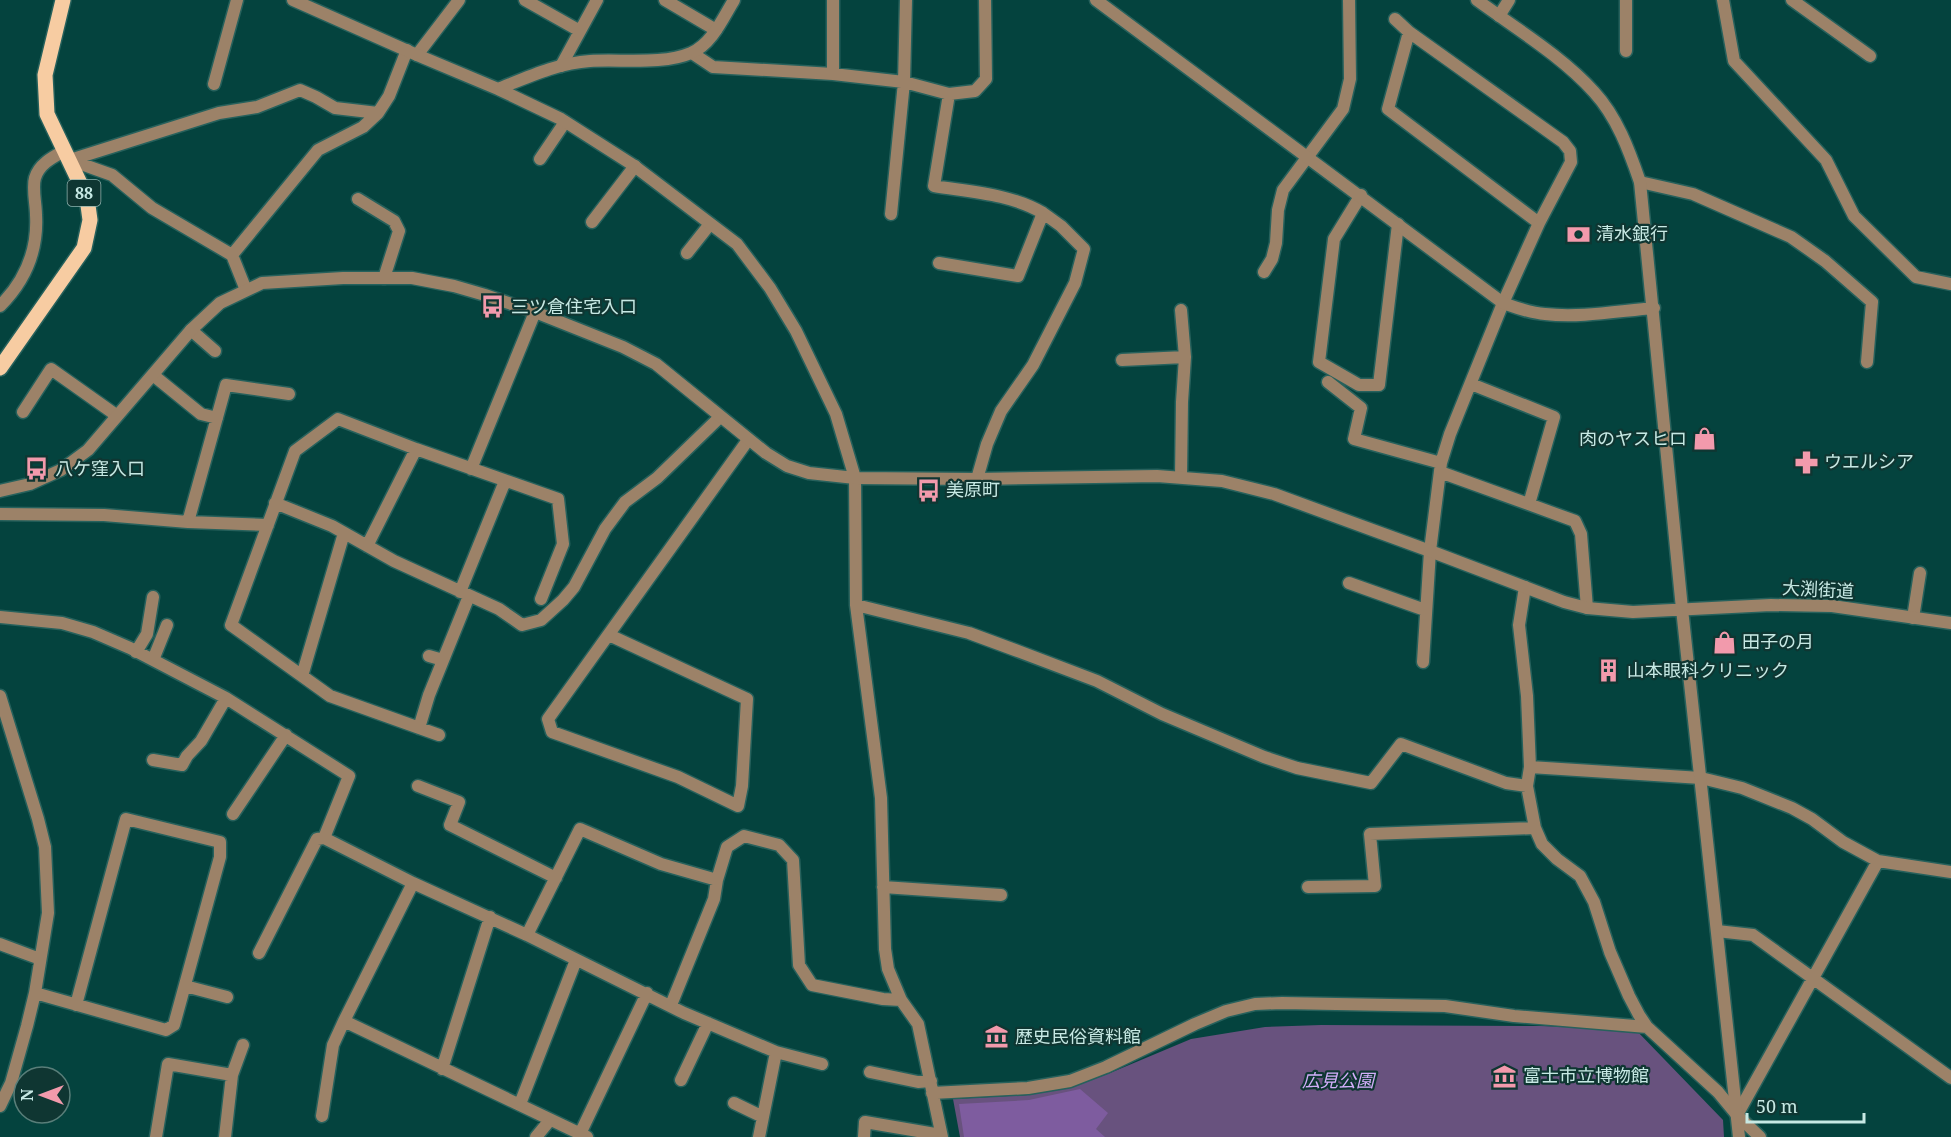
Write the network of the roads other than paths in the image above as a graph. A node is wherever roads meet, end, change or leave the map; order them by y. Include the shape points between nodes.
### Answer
1 (63, 0) edge
2 (237, 0) edge
3 (292, 0) edge
4 (459, 0) edge
5 (525, 0) edge
6 (597, 0) edge
7 (665, 0) edge
8 (734, 0) edge
9 (833, 0) edge
10 (906, 0) edge
11 (985, 0) edge
12 (1096, 0) edge
13 (1349, 0) edge
14 (1477, 0) edge
15 (1509, 0) edge
16 (1626, 0) edge
17 (1723, 0) edge
18 (1792, 0) edge
19 (317, 5) edge
20 (1499, 16) junction
21 (1395, 19) dead end
22 (716, 30) junction
23 (580, 31) junction
24 (1408, 32) junction
25 (1626, 51) dead end
26 (412, 53) junction
27 (692, 53) junction
28 (1870, 56) dead end
29 (561, 66) junction
30 (833, 74) junction
31 (904, 82) junction
32 (214, 84) dead end
33 (498, 89) junction
34 (949, 94) junction
35 (378, 113) junction
36 (565, 122) junction
37 (67, 155) junction
38 (1307, 157) junction
39 (540, 159) dead end
40 (635, 166) junction
41 (1640, 182) junction
42 (1361, 195) junction
43 (358, 199) dead end
44 (1043, 213) junction
45 (891, 214) dead end
46 (592, 222) dead end
47 (1539, 223) junction
48 (710, 224) junction
49 (1398, 224) junction
50 (687, 254) dead end
51 (232, 255) junction
52 (939, 263) dead end
53 (1264, 272) dead end
54 (384, 278) junction
55 (1951, 284) edge
56 (246, 290) junction
57 (1503, 303) junction
58 (0, 306) edge
59 (1654, 308) junction
60 (1181, 310) dead end
61 (535, 312) junction
62 (191, 330) junction
63 (215, 351) dead end
64 (1185, 357) junction
65 (1122, 360) dead end
66 (1867, 362) dead end
67 (0, 369) edge
68 (153, 375) junction
69 (1328, 382) dead end
70 (1471, 384) junction
71 (289, 394) dead end
72 (23, 412) dead end
73 (116, 415) junction
74 (720, 417) junction
75 (217, 418) junction
76 (748, 440) junction
77 (416, 449) junction
78 (1440, 467) junction
79 (471, 469) junction
80 (1180, 477) junction
81 (855, 478) junction
82 (977, 479) junction
83 (385, 480) dead end
84 (505, 481) junction
85 (398, 484) junction
86 (0, 491) edge
87 (275, 503) junction
88 (1528, 504) junction
89 (0, 514) edge
90 (188, 522) junction
91 (267, 525) junction
92 (344, 533) junction
93 (367, 546) junction
94 (325, 551) dead end
95 (1430, 551) junction
96 (337, 556) junction
97 (1920, 573) dead end
98 (1349, 583) dead end
99 (1525, 587) junction
100 (464, 594) junction
101 (153, 597) dead end
102 (541, 599) dead end
103 (856, 605) junction
104 (1587, 608) junction
105 (1682, 609) junction
106 (1425, 610) junction
107 (0, 617) edge
108 (1913, 618) junction
109 (1951, 623) edge
110 (167, 625) dead end
111 (609, 635) junction
112 (136, 652) junction
113 (429, 656) dead end
114 (153, 660) junction
115 (443, 660) junction
116 (1423, 662) dead end
117 (302, 676) junction
118 (0, 696) edge
119 (226, 698) junction
120 (419, 728) junction
121 (286, 735) junction
122 (440, 735) dead end
123 (153, 760) dead end
124 (1530, 767) junction
125 (1701, 778) junction
126 (418, 786) dead end
127 (1527, 786) junction
128 (233, 814) dead end
129 (1535, 828) junction
130 (324, 838) junction
131 (1878, 861) junction
132 (1951, 872) edge
133 (556, 878) junction
134 (717, 880) junction
135 (413, 883) junction
136 (884, 888) junction
137 (1308, 888) dead end
138 (1001, 894) dead end
139 (490, 917) junction
140 (1717, 931) junction
141 (527, 935) junction
142 (0, 944) edge
143 (259, 953) dead end
144 (39, 959) junction
145 (576, 960) junction
146 (1813, 980) junction
147 (185, 986) junction
148 (35, 993) junction
149 (647, 993) junction
150 (227, 997) dead end
151 (901, 1000) junction
152 (76, 1005) junction
153 (671, 1005) junction
154 (344, 1021) junction
155 (708, 1023) junction
156 (1647, 1027) junction
157 (243, 1045) dead end
158 (776, 1052) junction
159 (822, 1064) dead end
160 (442, 1069) junction
161 (870, 1072) dead end
162 (232, 1075) junction
163 (1951, 1078) edge
164 (681, 1080) dead end
165 (932, 1087) junction
166 (734, 1103) dead end
167 (520, 1104) junction
168 (0, 1106) edge
169 (1737, 1115) junction
170 (322, 1116) dead end
171 (763, 1117) junction
172 (550, 1120) junction
173 (584, 1135) edge
174 (942, 1136) edge
175 (156, 1137) edge
176 (225, 1137) edge
177 (536, 1137) edge
178 (759, 1137) edge
179 (864, 1137) edge
180 (1739, 1137) edge
181 (1761, 1137) edge

1 - 37 main road, 88 via 45,75 47,114
2 - 32 street
3 - 19 street
4 - 26 street
5 - 23 street
6 - 23 street
7 - 22 street
8 - 22 street
9 - 30 street
10 - 31 street
11 - 34 street via 986,79 975,91
12 - 38 street
13 - 38 street via 1350,79 1343,109
14 - 20 street
15 - 20 street
16 - 25 street
17 - 55 street via 1734,61 1826,160 1854,216 1917,277
18 - 28 street
19 - 26 street
20 - 41 street via 1595,92 1627,145
21 - 24 street
22 - 27 street
23 - 29 street
24 - 47 street via 1388,109
24 - 47 street via 1563,142 1570,151 1571,162
26 - 33 street
26 - 35 street
27 - 29 street
27 - 30 street via 713,67
29 - 33 street
30 - 31 street
31 - 34 street
31 - 45 street
33 - 36 street
34 - 44 street via 934,186 993,195
35 - 37 street via 335,108 300,90 257,107 219,112
35 - 51 street via 363,127 318,150
36 - 39 street
36 - 40 street
37 - 51 street via 112,175 153,208
37 - 58 street via 43,164 34,178 33,255 23,278
37 - 67 main road, 88 via 87,198 90,220 84,248
38 - 42 street
38 - 53 street via 1283,189 1276,243
40 - 46 street
40 - 48 street
41 - 59 street
41 - 66 street via 1693,194 1727,207 1791,237 1825,261 1872,302
42 - 49 street
42 - 49 street via 1334,239 1319,362 1359,385 1379,386
43 - 54 street via 394,221 399,231
44 - 52 street via 1018,276
44 - 82 street via 1084,249 1075,283 1033,365 1001,411
47 - 57 street
48 - 50 street
48 - 81 street via 737,244 796,331 837,414
49 - 57 street
51 - 56 street
54 - 56 street, 大渕街道 via 292,280 262,283
54 - 61 street, 大渕街道 via 412,278 454,286
56 - 62 street, 大渕街道 via 220,303
57 - 59 street via 1545,314
57 - 70 street
59 - 105 street
60 - 64 street
61 - 74 street, 大渕街道 via 656,364
61 - 79 street
62 - 63 street
62 - 68 street, 大渕街道
64 - 65 street
64 - 80 street
68 - 73 street, 大渕街道
68 - 75 street via 201,414
69 - 78 street via 1361,408 1353,439
70 - 78 street
70 - 88 street via 1554,417
71 - 75 street via 226,385
72 - 73 street via 51,369
73 - 86 street, 大渕街道 via 88,450 61,470 30,484
74 - 76 street, 大渕街道
74 - 100 street via 657,478 625,502 605,529 574,587 541,620 522,625 499,609
75 - 90 street
76 - 81 street, 大渕街道 via 787,466 809,473
76 - 111 street
77 - 79 street
77 - 85 street
77 - 87 street via 338,419 295,451
78 - 88 street
78 - 95 street
79 - 84 street
80 - 82 street, 大渕街道
80 - 95 street, 大渕街道 via 1222,481 1274,494
81 - 82 street, 大渕街道
81 - 103 street
83 - 85 street
84 - 100 street
84 - 102 street via 558,500 563,544
85 - 93 street via 375,517
87 - 91 street
87 - 92 street
88 - 104 street via 1575,521 1581,534
89 - 90 street via 104,515
90 - 91 street
91 - 117 street via 231,625
92 - 93 street
92 - 96 street
93 - 100 street
94 - 96 street
95 - 99 street, 大渕街道
95 - 106 street
96 - 117 street via 321,589 310,626
97 - 108 street
98 - 106 street
99 - 104 street, 大渕街道
99 - 124 street via 1519,625
100 - 115 street
101 - 112 street via 147,634
103 - 127 street via 969,633 1015,650 1097,681 1162,714 1297,768 1371,783 1401,744 1506,783
103 - 136 street via 881,798
104 - 105 street, 大渕街道 via 1633,612
105 - 108 street, 大渕街道 via 1832,606
105 - 125 street
106 - 116 street
107 - 112 street via 62,623
108 - 109 street, 大渕街道
110 - 114 street
111 - 111 street via 747,699 738,806 678,777 552,732 548,719
112 - 114 street
113 - 115 street
114 - 119 street
115 - 120 street via 424,693
117 - 120 street via 330,696
118 - 144 street via 45,847 48,913
119 - 121 street
119 - 123 street via 182,765
120 - 122 street
121 - 128 street
121 - 130 street via 349,776
124 - 125 street
124 - 127 street
125 - 131 street via 1742,788 1792,808 1843,843
125 - 140 street
126 - 133 street via 459,802 450,825
127 - 129 street
129 - 137 street via 1370,834 1375,886
129 - 156 street via 1542,844 1580,876 1594,902 1629,996
130 - 135 street
130 - 143 street via 317,839
131 - 132 street
131 - 146 street
133 - 134 street via 580,829 661,864
133 - 141 street
134 - 151 street via 727,847 744,836 778,846 793,860 799,965 812,985
134 - 153 street via 714,899
135 - 139 street
135 - 154 street
136 - 138 street
136 - 151 street via 888,969
139 - 141 street
139 - 160 street
140 - 146 street via 1753,935
140 - 169 street
141 - 145 street
142 - 144 street
144 - 148 street
145 - 149 street
145 - 167 street
146 - 163 street
146 - 169 street
147 - 150 street
147 - 152 street via 174,1025 166,1030
147 - 152 street via 220,857 220,842 126,819
148 - 152 street
148 - 168 street via 11,1083
149 - 153 street
149 - 173 street
151 - 165 street via 918,1024
153 - 155 street
154 - 160 street
154 - 170 street via 333,1045
155 - 158 street
155 - 164 street
156 - 165 street via 1445,1006 1255,1004 1226,1011 1070,1081 1028,1088
156 - 169 street via 1718,1092
157 - 162 street
158 - 159 street
158 - 171 street
160 - 167 street
161 - 165 street
162 - 175 street via 168,1064
162 - 176 street
165 - 174 street
166 - 171 street
167 - 172 street
169 - 180 street
169 - 181 street
171 - 178 street
172 - 173 street
172 - 177 street
174 - 179 street via 865,1122

